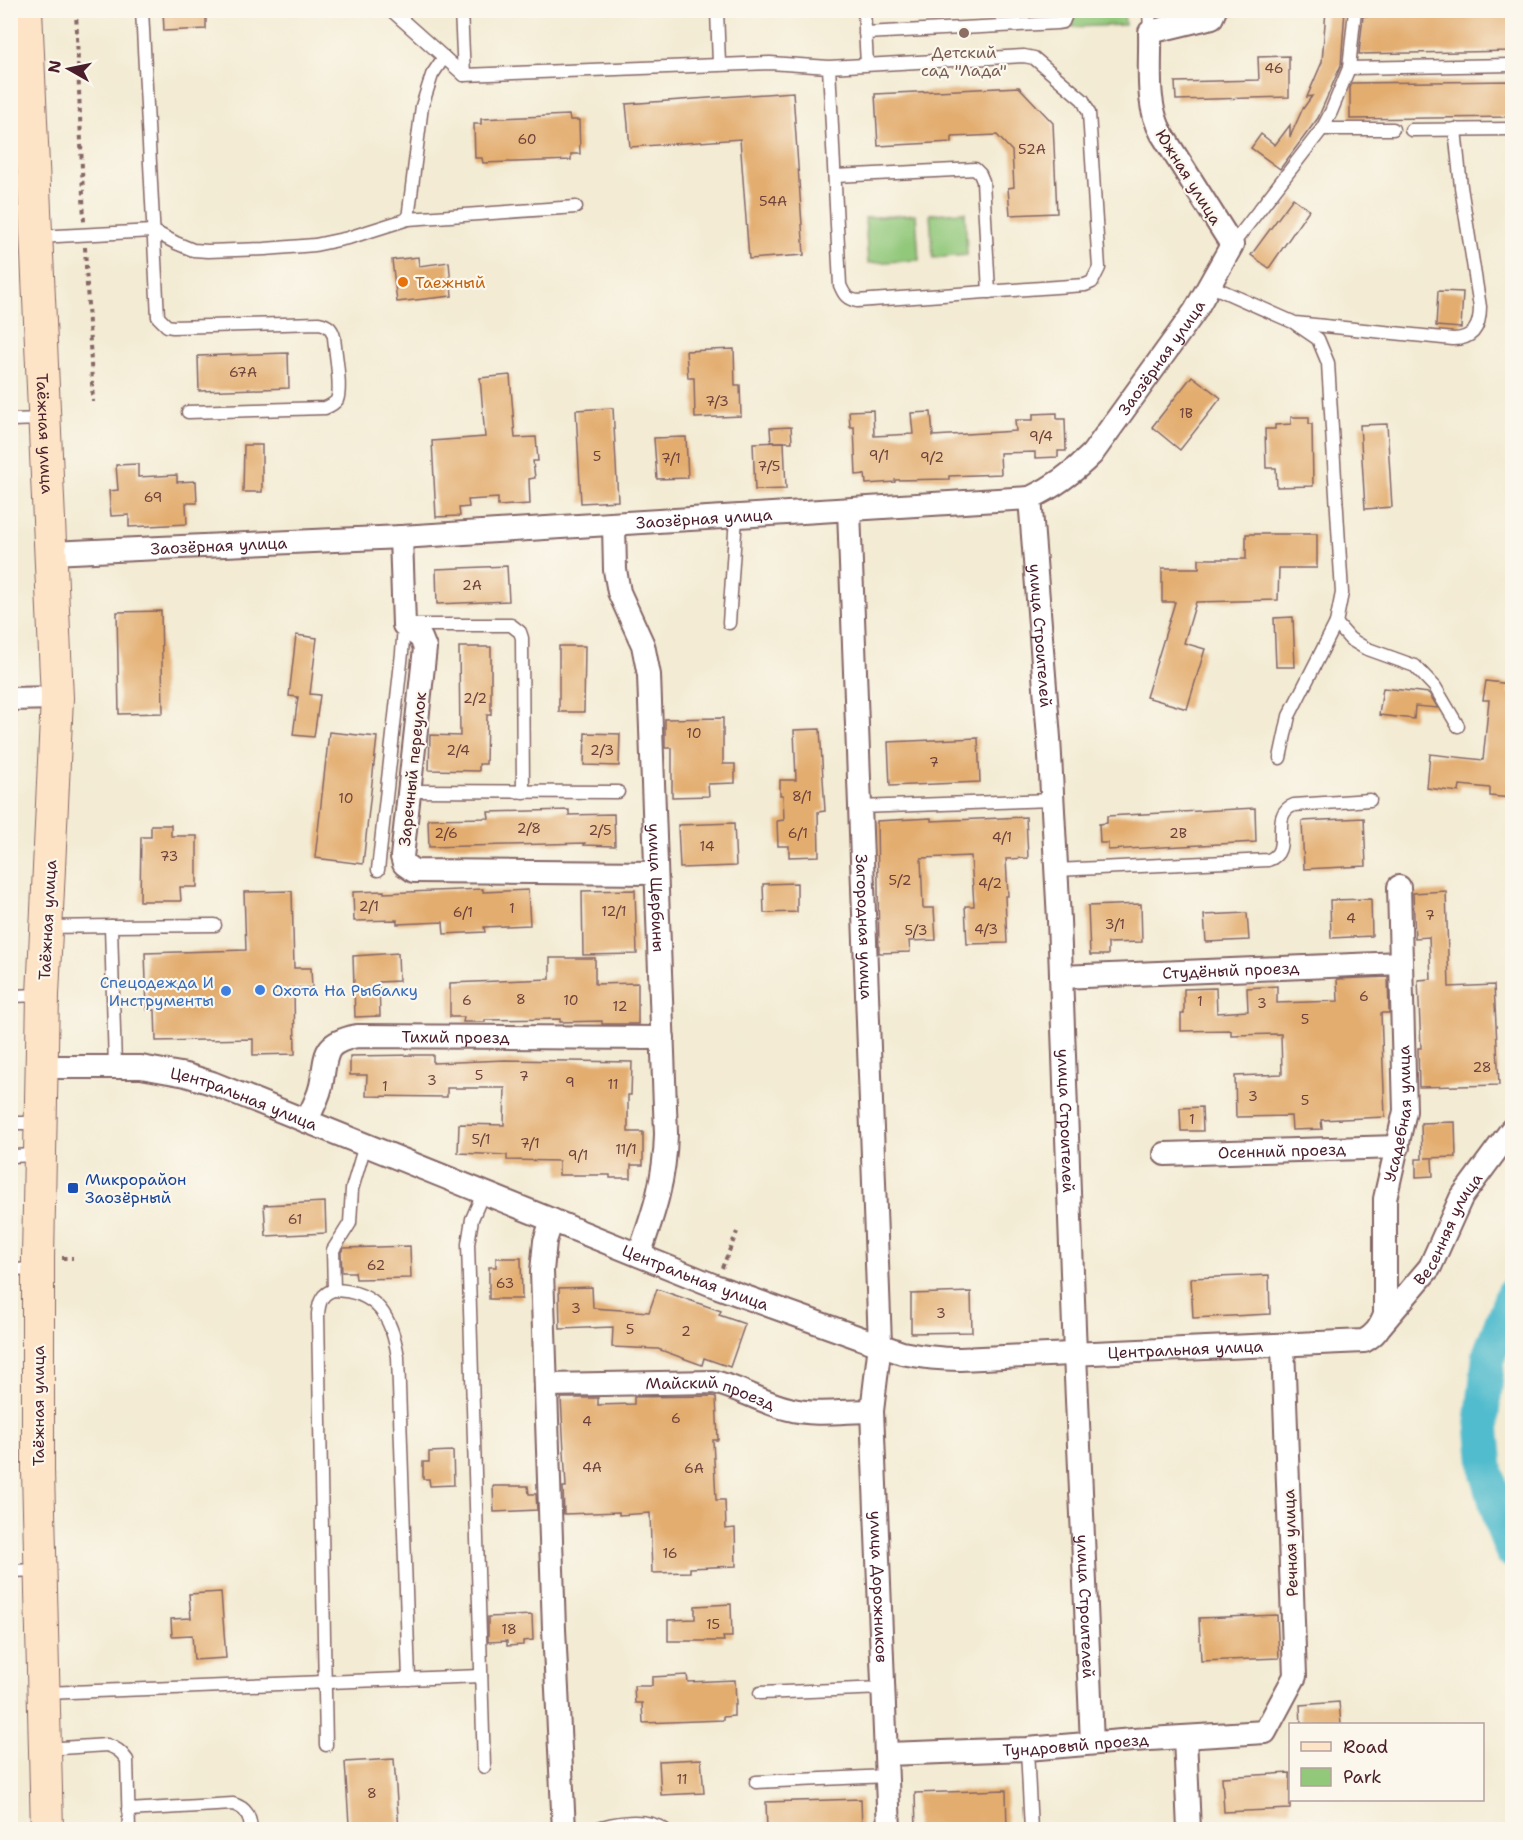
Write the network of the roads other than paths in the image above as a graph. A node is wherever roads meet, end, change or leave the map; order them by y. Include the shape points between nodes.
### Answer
1 (26, 10) edge
2 (142, 10) edge
3 (391, 10) edge
4 (461, 10) edge
5 (717, 10) edge
6 (864, 10) edge
7 (1068, 10) edge
8 (1215, 10) edge
9 (1355, 10) edge
10 (1150, 21) edge
11 (865, 33) junction
12 (444, 57) junction
13 (719, 64) junction
14 (867, 64) junction
15 (1512, 65) edge
16 (829, 66) junction
17 (1349, 68) junction
18 (464, 75) junction
19 (1322, 129) junction
20 (1393, 129) dead end
21 (1455, 129) junction
22 (1512, 129) edge
23 (1411, 130) dead end
24 (835, 176) junction
25 (576, 207) dead end
26 (408, 219) junction
27 (153, 231) junction
28 (36, 237) junction
29 (1232, 245) junction
30 (1209, 285) junction
31 (989, 292) junction
32 (1295, 323) junction
33 (188, 412) dead end
34 (44, 419) junction
35 (10, 420) edge
36 (1030, 498) junction
37 (849, 510) junction
38 (736, 517) junction
39 (614, 524) junction
40 (401, 537) junction
41 (51, 553) junction
42 (729, 623) dead end
43 (1336, 623) junction
44 (404, 625) junction
45 (57, 698) junction
46 (10, 699) edge
47 (1458, 726) dead end
48 (1280, 758) dead end
49 (410, 791) junction
50 (523, 792) junction
51 (618, 792) dead end
52 (1052, 800) junction
53 (1370, 800) dead end
54 (860, 807) junction
55 (378, 870) dead end
56 (1056, 870) junction
57 (656, 873) junction
58 (1399, 887) dead end
59 (111, 926) junction
60 (215, 926) dead end
61 (46, 927) junction
62 (1401, 963) junction
63 (1061, 977) junction
64 (43, 995) junction
65 (10, 996) edge
66 (663, 1038) junction
67 (41, 1067) junction
68 (115, 1067) junction
69 (306, 1121) junction
70 (25, 1123) edge
71 (1512, 1130) edge
72 (365, 1145) junction
73 (1398, 1147) junction
74 (1165, 1154) dead end
75 (25, 1156) edge
76 (483, 1193) junction
77 (552, 1220) junction
78 (639, 1255) junction
79 (25, 1269) edge
80 (334, 1290) junction
81 (1377, 1331) junction
82 (880, 1344) junction
83 (1283, 1346) junction
84 (1075, 1354) junction
85 (547, 1385) junction
86 (872, 1411) junction
87 (26, 1570) edge
88 (481, 1676) junction
89 (409, 1679) junction
90 (324, 1682) junction
91 (884, 1688) junction
92 (44, 1693) junction
93 (760, 1693) dead end
94 (1265, 1732) joint
95 (1185, 1737) junction
96 (1092, 1743) junction
97 (326, 1745) dead end
98 (45, 1749) junction
99 (1027, 1749) junction
100 (887, 1765) junction
101 (484, 1767) dead end
102 (756, 1782) dead end
103 (128, 1810) junction
104 (47, 1829) edge
105 (35, 1830) edge
106 (129, 1830) edge
107 (251, 1830) edge
108 (564, 1830) edge
109 (593, 1830) edge
110 (665, 1830) edge
111 (889, 1830) edge
112 (1031, 1830) edge
113 (1189, 1830) edge

1 - 28 street, Таёжная улица
2 - 27 lane
3 - 12 lane
4 - 18 lane
5 - 13 lane
6 - 11 lane
7 - 11 lane via 1063,22 1057,23
8 - 10 street, Южная улица via 1212,17
9 - 17 lane
10 - 29 street, Южная улица via 1151,105 1155,121
11 - 14 lane
12 - 18 lane
12 - 26 lane via 432,75 422,106
13 - 16 lane
13 - 18 lane
14 - 16 lane
14 - 31 lane via 1024,56 1034,58 1083,100 1089,113 1097,275 1085,285
15 - 17 lane
16 - 24 lane
17 - 19 lane
19 - 20 lane
19 - 29 lane
21 - 22 lane
21 - 23 lane
21 - 32 lane via 1480,307 1477,329 1471,336 1453,339
24 - 31 lane via 975,169 983,181
24 - 31 lane via 840,285 849,300
25 - 26 lane
26 - 27 lane via 315,245 208,252 193,250
27 - 28 lane
27 - 33 lane via 158,317 167,326 319,323 327,325 334,337 338,390 332,405
28 - 34 street, Таёжная улица
29 - 30 street, Заозёрная улица
30 - 32 lane
30 - 36 street, Заозёрная улица via 1195,311 1092,454 1057,484
32 - 43 lane via 1318,339 1328,363 1342,593
34 - 35 lane
34 - 41 street, Таёжная улица
36 - 37 street, Заозёрная улица
36 - 52 street, улица Строителей
37 - 38 street, Заозёрная улица
37 - 54 street, Загородная улица
38 - 39 street, Заозёрная улица
38 - 42 lane
39 - 40 street, Заозёрная улица
39 - 57 street, улица Щербины via 619,592 643,645 649,675
40 - 41 street, Заозёрная улица
40 - 44 street
41 - 45 street, Таёжная улица
43 - 47 lane via 1365,648 1415,666 1435,687
43 - 48 lane via 1289,717
44 - 49 street, Заречный переулок via 421,638 424,648
44 - 50 lane via 511,625 520,632
44 - 55 lane
45 - 46 street
45 - 61 street, Таёжная улица
49 - 50 lane
49 - 57 street, Заречный переулок via 402,857 404,864 414,871
50 - 51 lane
52 - 54 lane
52 - 56 street, улица Строителей
53 - 56 lane via 1288,807 1282,812 1280,853 1268,860
54 - 82 street, Загородная улица
56 - 63 street, улица Строителей
57 - 66 street, улица Щербины
58 - 62 street, Усадебная улица
59 - 60 lane
59 - 61 lane
59 - 68 lane
61 - 64 street, Таёжная улица
62 - 63 street, Студёный проезд
62 - 73 street, Усадебная улица via 1405,1111
63 - 84 street, улица Строителей
64 - 65 lane
64 - 67 street, Таёжная улица
66 - 69 street, Тихий проезд via 347,1038 328,1048 318,1100
66 - 78 street, улица Щербины via 666,1156 658,1200
67 - 68 street, Центральная улица
67 - 70 street, Таёжная улица
68 - 69 street, Центральная улица via 186,1075
69 - 72 street, Центральная улица
70 - 75 street, Таёжная улица
71 - 81 street, Весенняя улица via 1461,1198 1430,1267
72 - 76 street, Центральная улица
72 - 80 lane via 352,1189 350,1223 333,1250
73 - 74 street, Осенний проезд
73 - 81 street, Усадебная улица via 1385,1199 1384,1315
75 - 79 street, Таёжная улица
76 - 77 street, Центральная улица
76 - 88 lane via 472,1219 468,1244
77 - 78 street, Центральная улица
77 - 85 street via 542,1271
78 - 82 street, Центральная улица
79 - 87 street, Таёжная улица via 37,1378
80 - 89 lane via 351,1290 370,1299 384,1314 395,1337
80 - 90 lane via 324,1294 318,1314
81 - 83 street, Центральная улица via 1364,1341
82 - 84 street, Центральная улица via 902,1353 937,1359
82 - 86 street, улица Дорожников
83 - 84 street, Центральная улица
83 - 94 street, Речная улица via 1295,1676
84 - 96 street, улица Строителей
85 - 86 street, Майский проезд via 714,1382 801,1412
85 - 108 street
86 - 91 street, улица Дорожников
87 - 92 street, Таёжная улица
88 - 89 lane
88 - 101 lane
89 - 90 lane
90 - 92 lane
90 - 97 lane
91 - 93 lane
91 - 100 street, улица Дорожников
92 - 98 street, Таёжная улица
94 - 95 street, Тундровый проезд
95 - 96 street, Тундровый проезд
95 - 113 street
96 - 99 street, Тундровый проезд
98 - 103 lane via 116,1747 127,1760
98 - 104 street, Таёжная улица
99 - 100 street, Тундровый проезд
99 - 112 lane
100 - 102 lane
100 - 111 street, улица Дорожников
103 - 106 lane
103 - 107 lane via 233,1804 248,1813
104 - 105 street
109 - 110 lane via 643,1823

